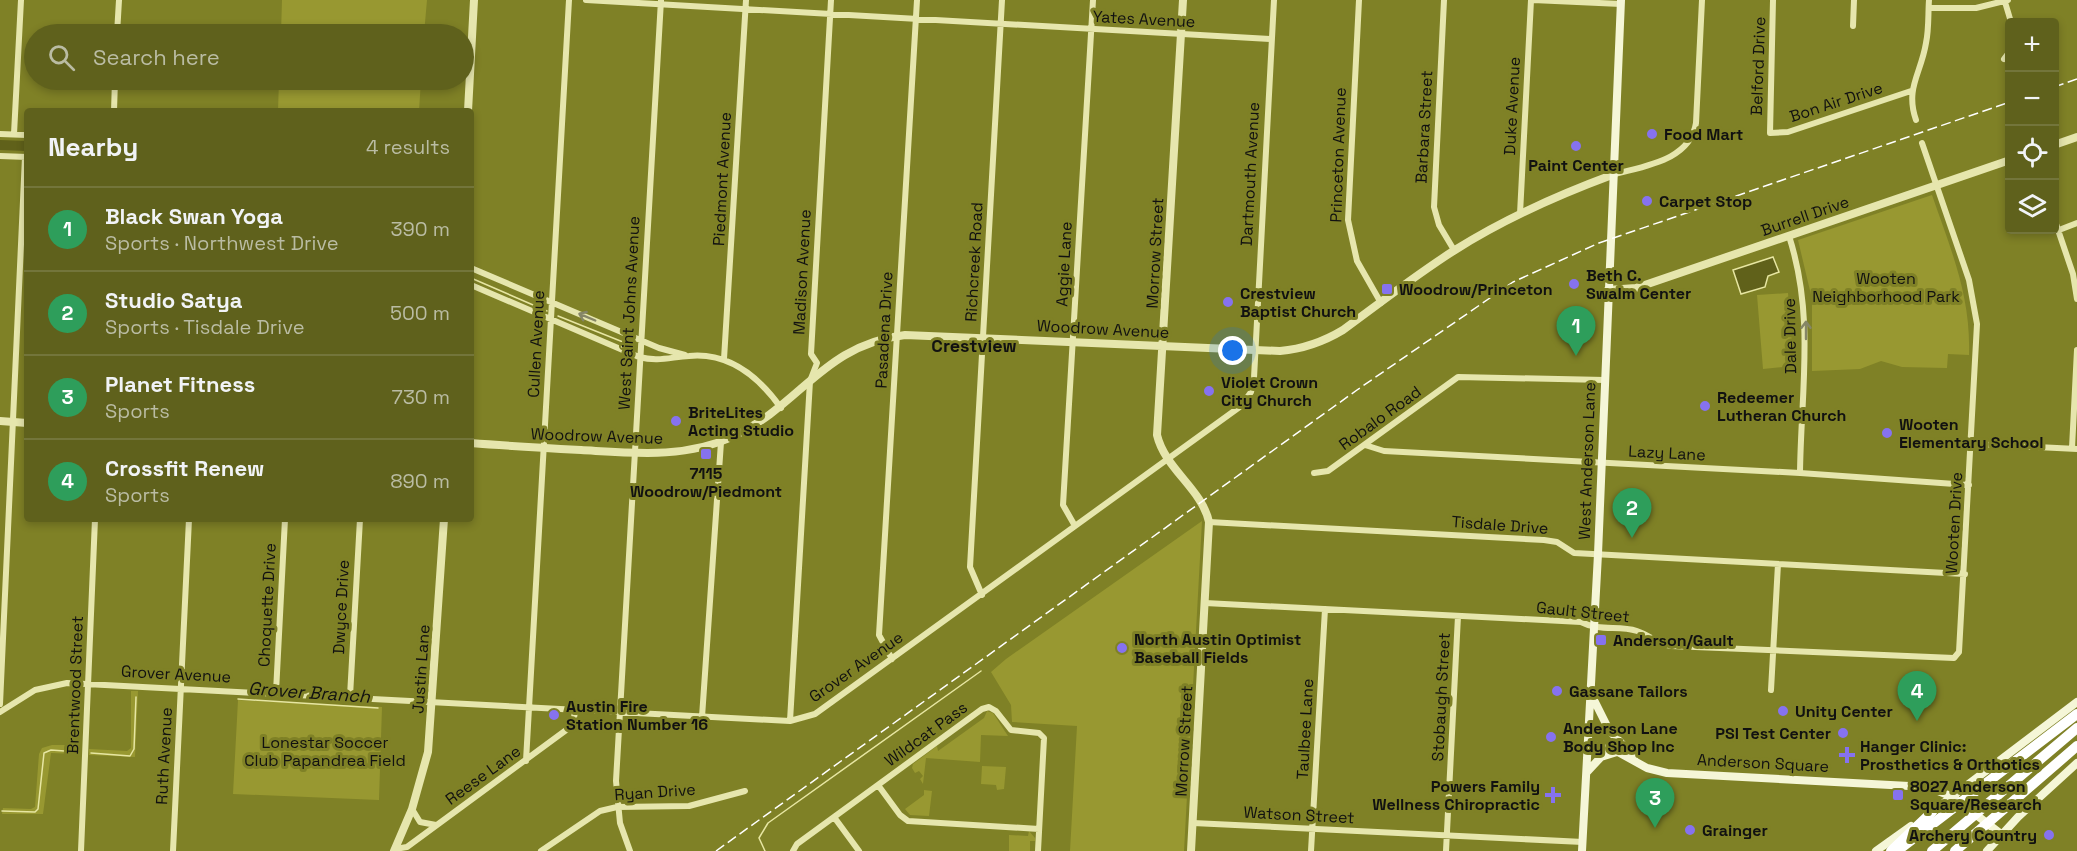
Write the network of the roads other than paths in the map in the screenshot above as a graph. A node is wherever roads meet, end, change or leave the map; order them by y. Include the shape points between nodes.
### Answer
1 (21, 0) edge
2 (119, 0) edge
3 (474, 0) edge
4 (569, 0) edge
5 (586, 0) edge
6 (746, 0) edge
7 (831, 0) edge
8 (917, 0) edge
9 (1002, 0) edge
10 (1093, 0) edge
11 (1183, 0) edge
12 (1274, 0) edge
13 (1359, 0) edge
14 (1444, 0) edge
15 (1532, 0) edge
16 (1702, 0) edge
17 (1773, 0) edge
18 (1854, 0) edge
19 (1929, 0) edge
20 (2007, 1) edge
21 (661, 2) edge
22 (1621, 2) edge
23 (1929, 8) junction
24 (745, 9) junction
25 (831, 14) junction
26 (2011, 18) edge
27 (916, 19) junction
28 (118, 24) edge
29 (473, 24) edge
30 (1001, 24) junction
31 (1853, 26) dead end
32 (1092, 29) junction
33 (1181, 34) junction
34 (1270, 39) junction
35 (115, 90) edge
36 (469, 90) edge
37 (1911, 91) junction
38 (114, 108) edge
39 (468, 108) edge
40 (1916, 120) dead end
41 (1770, 133) joint
42 (0, 134) edge
43 (14, 134) junction
44 (24, 135) edge
45 (2077, 137) edge
46 (1922, 143) dead end
47 (2059, 144) edge
48 (0, 156) edge
49 (24, 157) edge
50 (2005, 162) edge
51 (1612, 176) junction
52 (1936, 185) junction
53 (24, 198) edge
54 (1520, 214) junction
55 (2077, 224) edge
56 (2059, 230) joint
57 (1789, 236) junction
58 (1454, 250) junction
59 (474, 269) edge
60 (474, 286) edge
61 (1608, 290) junction
62 (2077, 299) edge
63 (552, 302) junction
64 (1381, 303) junction
65 (551, 320) junction
66 (898, 336) junction
67 (983, 337) junction
68 (640, 341) junction
69 (1073, 341) junction
70 (1163, 346) junction
71 (1254, 350) junction
72 (2077, 350) edge
73 (689, 356) junction
74 (639, 357) junction
75 (724, 359) junction
76 (1605, 380) junction
77 (810, 381) junction
78 (781, 408) junction
79 (0, 421) edge
80 (13, 422) junction
81 (24, 423) edge
82 (721, 442) junction
83 (474, 443) edge
84 (1972, 444) junction
85 (1365, 445) junction
86 (543, 448) junction
87 (2074, 448) edge
88 (635, 453) junction
89 (1168, 459) junction
90 (1601, 463) junction
91 (1314, 473) dead end
92 (1800, 473) junction
93 (1969, 484) junction
94 (95, 522) edge
95 (189, 522) edge
96 (285, 522) edge
97 (360, 522) edge
98 (444, 522) edge
99 (1209, 522) junction
100 (1075, 526) junction
101 (1598, 554) junction
102 (1778, 564) junction
103 (1965, 574) junction
104 (982, 595) junction
105 (1205, 603) junction
106 (1325, 609) junction
107 (1458, 616) junction
108 (1594, 628) junction
109 (1772, 649) junction
110 (1954, 658) joint
111 (892, 659) junction
112 (88, 683) junction
113 (181, 687) junction
114 (1771, 690) dead end
115 (276, 692) junction
116 (1590, 692) junction
117 (350, 696) junction
118 (433, 700) junction
119 (2077, 702) edge
120 (0, 704) edge
121 (528, 707) junction
122 (575, 711) junction
123 (620, 711) junction
124 (0, 712) edge
125 (2077, 714) edge
126 (702, 717) junction
127 (790, 721) junction
128 (2077, 728) edge
129 (1587, 743) junction
130 (2077, 746) edge
131 (1618, 752) junction
132 (526, 761) junction
133 (1638, 762) junction
134 (2077, 763) edge
135 (1586, 772) junction
136 (878, 785) junction
137 (745, 791) dead end
138 (1953, 797) junction
139 (2018, 797) junction
140 (617, 807) junction
141 (412, 809) junction
142 (1932, 812) junction
143 (834, 817) junction
144 (1192, 823) junction
145 (437, 825) junction
146 (1039, 829) junction
147 (1313, 830) junction
148 (2001, 834) junction
149 (1447, 836) junction
150 (1583, 846) edge
151 (394, 850) edge
152 (81, 851) edge
153 (174, 851) edge
154 (542, 851) edge
155 (630, 851) edge
156 (793, 851) edge
157 (859, 851) edge
158 (1038, 851) edge
159 (1191, 851) edge
160 (1311, 851) edge
161 (1446, 851) edge
162 (1876, 851) edge
163 (1891, 851) edge
164 (1898, 851) edge
165 (1932, 851) edge
166 (1955, 851) edge
167 (1966, 851) edge
168 (1987, 851) edge

1 - 43 street
2 - 28 street
3 - 29 street
4 - 63 street, Cullen Avenue
5 - 21 street, Yates Avenue
6 - 24 street, Piedmont Avenue
7 - 25 street, Madison Avenue
8 - 27 street, Pasadena Drive
9 - 30 street, Richcreek Road
10 - 32 street, Aggie Lane
11 - 33 street, Morrow Street
12 - 34 street, Dartmouth Avenue
13 - 64 street, Princeton Avenue via 1348,220 1356,261
14 - 58 street, Barbara Street via 1434,207 1439,225
15 - 22 street
15 - 54 street, Duke Avenue
16 - 51 street via 1692,137 1673,155
17 - 41 street, Belford Drive
18 - 31 street
19 - 23 street
20 - 23 street via 1976,8
20 - 26 street
21 - 24 street, Yates Avenue
21 - 68 street, West Saint Johns Avenue
22 - 51 main road, West Anderson Lane
23 - 37 street via 1927,41
24 - 25 street, Yates Avenue
24 - 75 street, Piedmont Avenue
25 - 27 street, Yates Avenue
25 - 77 street, Madison Avenue via 811,354 817,363
27 - 30 street, Yates Avenue
27 - 66 street, Pasadena Drive
30 - 32 street, Yates Avenue
30 - 67 street, Richcreek Road
32 - 33 street, Yates Avenue
32 - 69 street, Aggie Lane
33 - 34 street, Yates Avenue
33 - 70 street, Morrow Street
34 - 71 street, Dartmouth Avenue
35 - 38 street
36 - 39 street
37 - 40 street
37 - 41 street, Bon Air Drive via 1788,132
42 - 43 street
43 - 44 street
45 - 47 street
46 - 52 street, Wooten Drive
48 - 49 street
50 - 52 street, Burrell Drive
51 - 54 street, Woodrow Avenue
51 - 61 main road, West Anderson Lane
52 - 57 street, Burrell Drive
52 - 84 street, Wooten Drive via 1969,280 1977,324
53 - 80 street
54 - 58 street, Woodrow Avenue
55 - 56 street
56 - 62 street
57 - 61 street, Burrell Drive via 1636,288
92 -> 57 street, Dale Drive via 1806,325 1800,275
58 - 64 street, Woodrow Avenue
59 - 63 street
60 - 65 street
61 - 76 main road, West Anderson Lane
63 - 65 street, Cullen Avenue
68 -> 63 street
64 - 71 street, Woodrow Avenue via 1319,343 1290,350
65 - 74 street
65 - 86 street, Cullen Avenue
66 - 67 street, Woodrow Avenue
66 - 77 street, Woodrow Avenue via 846,353
66 - 111 street, Pasadena Drive via 879,635
67 - 69 street, Woodrow Avenue
67 - 104 street, Richcreek Road via 970,567
68 - 73 street
68 - 74 street, West Saint Johns Avenue
69 - 70 street, Woodrow Avenue
69 - 100 street, Aggie Lane via 1063,505
70 - 71 street, Woodrow Avenue
70 - 89 street, Morrow Street via 1157,435
71 - 89 street, Grover Avenue via 1253,385 1247,399
72 - 87 street
73 - 74 street via 658,361
73 - 75 street
74 - 88 street, West Saint Johns Avenue
75 - 78 street via 750,373
76 - 85 street, Robalo Road via 1458,377
76 - 90 main road, West Anderson Lane
77 - 78 street, Woodrow Avenue
77 - 127 street, Madison Avenue
78 - 82 street, Woodrow Avenue
79 - 80 street
80 - 81 street
80 - 120 street
82 - 88 street, Woodrow Avenue via 677,452
82 - 126 street
83 - 86 street, Woodrow Avenue
84 - 87 street
84 - 93 street, Wooten Drive
85 - 90 street, Lazy Lane via 1384,451
85 - 91 street, Robalo Road via 1328,471
86 - 88 street, Woodrow Avenue
86 - 121 street, Cullen Avenue
88 - 123 street, West Saint Johns Avenue
89 - 99 street, Morrow Street via 1205,508
89 - 100 street, Grover Avenue
90 - 92 street, Lazy Lane
90 - 101 main road, West Anderson Lane
92 - 93 street, Lazy Lane
93 - 103 street, Wooten Drive
94 - 112 street, Brentwood Street
95 - 113 street, Ruth Avenue
96 - 115 street, Choquette Drive
97 - 117 street, Dwyce Drive
98 - 118 street, Justin Lane
99 - 101 street, Tisdale Drive via 1544,540 1557,542 1574,554
99 - 105 street, Morrow Street
100 - 104 street, Grover Avenue
101 - 102 street, Tisdale Drive
101 - 108 main road, West Anderson Lane
102 - 103 street, Tisdale Drive
102 - 109 street
103 - 110 street, Wooten Drive via 1959,652
104 - 111 street, Grover Avenue
105 - 106 street, Gault Street
105 - 144 street, Morrow Street
106 - 107 street, Gault Street
106 - 147 street, Taulbee Lane
107 - 108 street, Gault Street via 1581,622
107 - 149 street, Stobaugh Street
108 - 109 street, Gault Street via 1631,629 1656,643 1671,646
108 - 116 main road, West Anderson Lane
109 - 110 street, Gault Street
109 - 114 street
111 - 127 street, Grover Avenue via 815,714
112 - 113 street, Grover Avenue
112 - 124 street, Grover Avenue via 49,685
112 - 152 street, Brentwood Street
113 - 115 street, Grover Avenue
113 - 153 street, Ruth Avenue
115 - 117 street, Grover Avenue
116 - 129 main road, West Anderson Lane
116 - 133 main road via 1612,734
117 - 118 street, Grover Avenue
118 - 121 street, Grover Avenue
118 - 141 street, Justin Lane via 428,752
119 - 138 main road
121 - 122 street, Grover Avenue
121 - 132 street, Cullen Avenue
122 - 123 street, Grover Avenue
122 - 132 street, Reese Lane via 573,725
123 - 126 street, Grover Avenue
123 - 140 street, West Saint Johns Avenue
125 - 164 highway, bridge
126 - 127 street, Grover Avenue
128 - 165 highway, bridge
129 - 131 main road, Anderson Square
129 - 135 main road, West Anderson Lane
130 - 139 highway
131 - 133 main road, Anderson Square
131 - 135 main road via 1598,758
132 - 145 street, Reese Lane
133 - 138 main road, Anderson Square via 1667,773 1916,786
134 - 148 main road
135 - 150 main road, West Anderson Lane
136 - 143 street, Wildcat Pass
136 - 146 street via 908,821
136 - 146 street, Wildcat Pass via 982,709 991,707 1011,730 1039,733 1044,738
137 - 140 street, Ryan Drive via 689,806
138 - 142 main road
138 - 148 main road, Anderson Square
139 - 166 highway, bridge
139 - 167 highway, bridge
140 - 154 street, Ryan Drive via 600,811
140 - 155 street, West Saint Johns Avenue
141 - 145 street via 420,822
141 - 151 street, Justin Lane
142 - 162 main road
142 - 163 highway
143 - 156 street, Wildcat Pass via 797,843
143 - 157 street
144 - 147 street, Watson Street
144 - 159 street, Morrow Street
145 - 151 street, Reese Lane via 407,847
146 - 158 street, Wildcat Pass
147 - 149 street, Watson Street
147 - 160 street, Taulbee Lane
148 - 168 main road
149 - 150 street, Watson Street
149 - 161 street, Stobaugh Street

